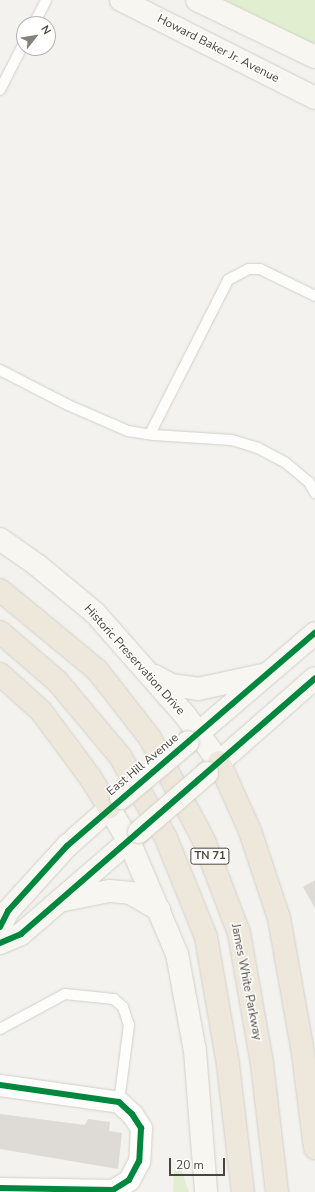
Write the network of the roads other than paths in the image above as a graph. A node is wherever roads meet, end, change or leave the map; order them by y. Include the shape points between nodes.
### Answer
1 (46, 0) edge
2 (121, 0) edge
3 (197, 0) edge
4 (38, 16) edge
5 (17, 56) edge
6 (315, 57) edge
7 (0, 90) edge
8 (315, 98) edge
9 (315, 296) edge
10 (0, 370) edge
11 (150, 434) junction
12 (315, 493) edge
13 (0, 539) edge
14 (0, 590) edge
15 (0, 632) edge
16 (315, 633) edge
17 (149, 672) junction
18 (0, 674) edge
19 (266, 675) junction
20 (315, 678) edge
21 (193, 738) junction
22 (213, 768) junction
23 (115, 803) junction
24 (134, 836) junction
25 (59, 902) junction
26 (160, 910) junction
27 (0, 927) edge
28 (0, 942) edge
29 (0, 1029) edge
30 (0, 1085) edge
31 (119, 1102) junction
32 (315, 1148) edge
33 (0, 1188) edge
34 (206, 1192) edge
35 (243, 1192) edge
36 (277, 1192) edge

1 - 4 lane
2 - 8 main road, Howard Baker Jr. Avenue
3 - 6 main road
5 - 7 lane
9 - 11 lane via 260,269 249,269 228,280
10 - 11 lane via 104,422
11 - 12 lane via 232,440 258,448 286,463 309,482
13 - 17 main road, Historic Preservation Drive via 37,565 95,613
14 - 36 highway, James White Parkway / TN 71 via 97,670 150,738 204,841 239,933 262,1064
15 - 35 highway, TN 71 via 57,681 120,756 166,838 206,937 228,1065
16 - 19 main road, East Hill Avenue
17 - 19 main road via 171,685 198,689
17 - 21 main road, Historic Preservation Drive
18 - 23 highway via 41,712 90,777
19 - 21 main road, East Hill Avenue
20 - 22 main road
21 - 22 main road, Historic Preservation Drive
21 - 23 main road, East Hill Avenue, bridge
22 - 24 main road, bridge
22 - 32 highway via 250,831 280,918 303,1053
23 - 24 main road
23 - 27 main road, East Hill Avenue via 67,846 8,911
24 - 25 main road
24 - 26 main road
25 - 26 main road via 109,891 130,893
25 - 28 main road via 21,934
26 - 34 main road via 177,954 195,1051
29 - 31 lane via 66,994 114,999 123,1007 129,1025
30 - 31 street
31 - 33 street via 132,1114 141,1128 139,1161 129,1180 113,1190

